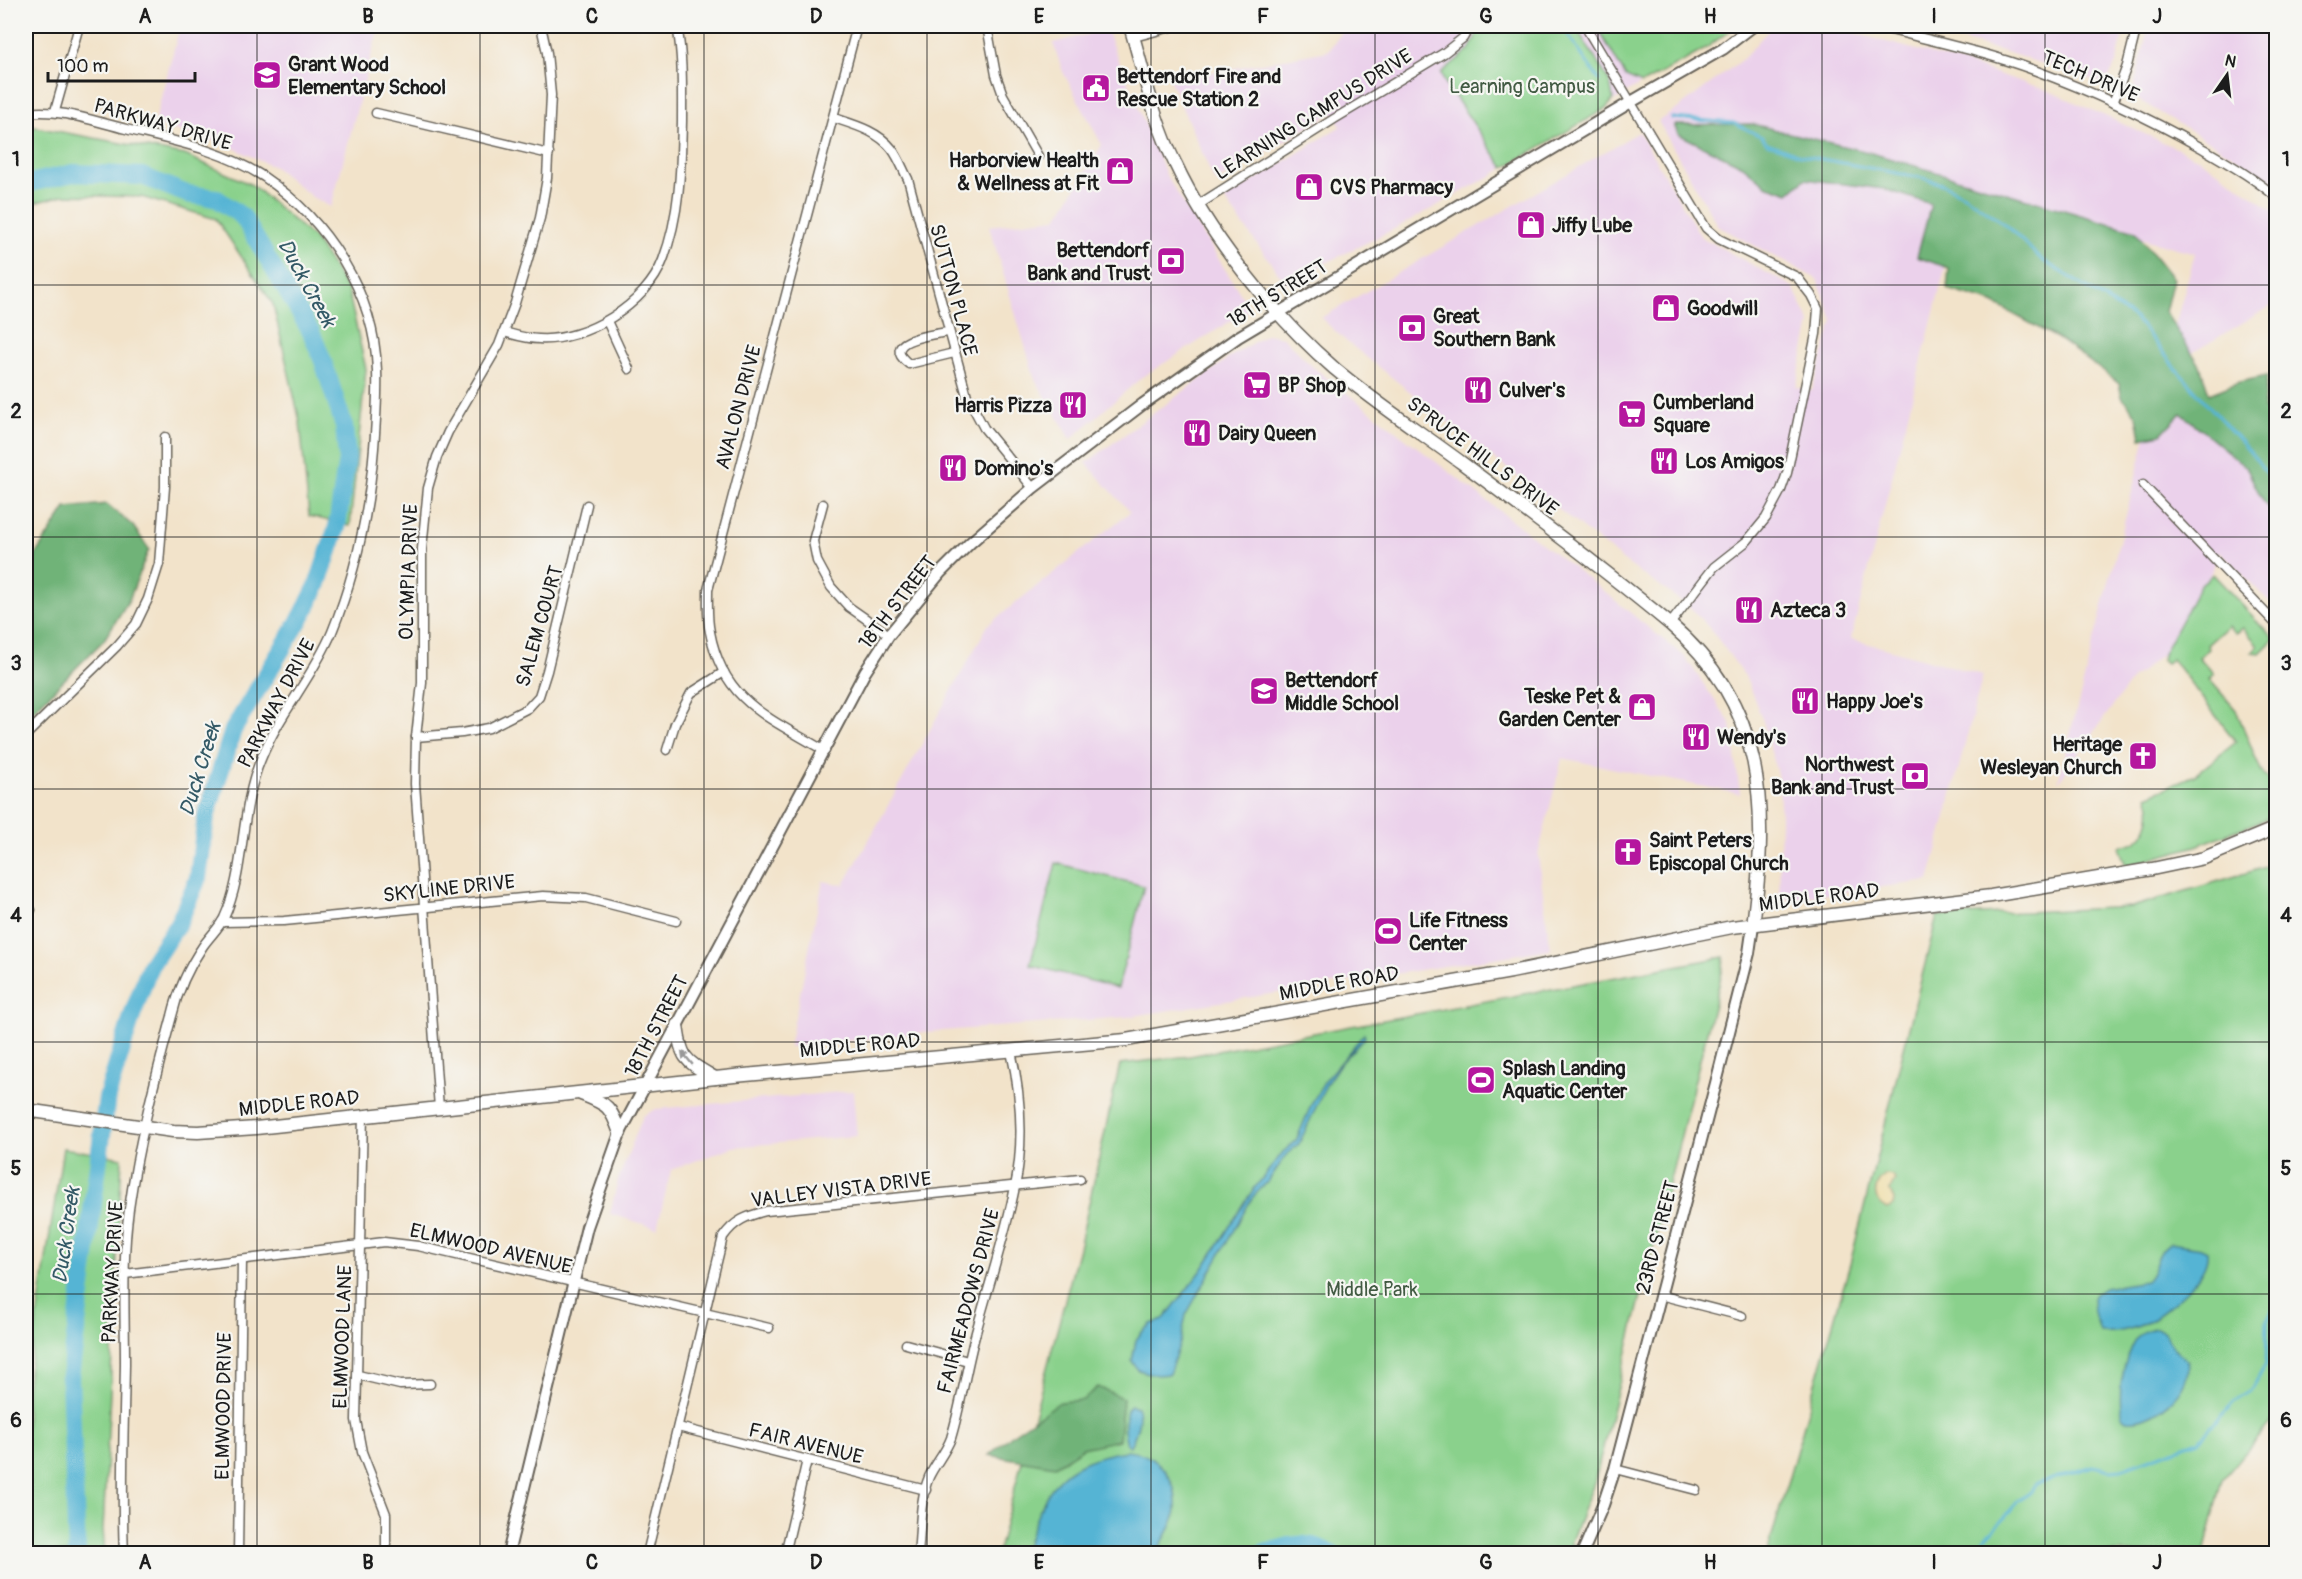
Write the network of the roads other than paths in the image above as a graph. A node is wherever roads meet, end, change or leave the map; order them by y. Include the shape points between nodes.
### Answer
1 (79, 26) edge
2 (541, 26) edge
3 (677, 26) edge
4 (857, 26) edge
5 (987, 26) edge
6 (1175, 26) edge
7 (1470, 26) edge
8 (1584, 26) edge
9 (1753, 26) edge
10 (1875, 26) edge
11 (2137, 26) edge
12 (1132, 31) edge
13 (1631, 102) junction
14 (2113, 103) junction
15 (56, 111) junction
16 (26, 113) edge
17 (376, 113) dead end
18 (834, 118) junction
19 (549, 154) junction
20 (1038, 156) dead end
21 (2277, 197) edge
22 (1198, 205) junction
23 (1278, 313) junction
24 (607, 321) junction
25 (504, 332) junction
26 (948, 332) junction
27 (954, 353) junction
28 (629, 369) dead end
29 (165, 437) dead end
30 (2143, 485) dead end
31 (1033, 488) junction
32 (823, 504) dead end
33 (587, 505) dead end
34 (1670, 624) junction
35 (2277, 624) edge
36 (889, 635) junction
37 (724, 672) junction
38 (26, 735) edge
39 (416, 736) junction
40 (667, 750) dead end
41 (825, 751) junction
42 (2277, 828) edge
43 (426, 908) junction
44 (676, 921) dead end
45 (222, 922) junction
46 (1753, 925) junction
47 (677, 1025) junction
48 (1011, 1052) junction
49 (715, 1078) junction
50 (645, 1085) junction
51 (577, 1093) junction
52 (439, 1108) junction
53 (26, 1110) edge
54 (363, 1115) junction
55 (145, 1128) junction
56 (620, 1133) junction
57 (1080, 1179) dead end
58 (1015, 1186) junction
59 (361, 1246) junction
60 (242, 1260) junction
61 (125, 1274) junction
62 (574, 1283) junction
63 (1660, 1295) junction
64 (705, 1313) junction
65 (1742, 1316) dead end
66 (769, 1328) dead end
67 (906, 1344) dead end
68 (968, 1361) junction
69 (358, 1375) junction
70 (430, 1384) dead end
71 (678, 1428) junction
72 (807, 1460) junction
73 (1615, 1469) junction
74 (1696, 1490) dead end
75 (926, 1491) junction
76 (124, 1554) edge
77 (238, 1554) edge
78 (386, 1554) edge
79 (508, 1554) edge
80 (647, 1554) edge
81 (785, 1554) edge
82 (918, 1554) edge
83 (1582, 1554) edge

1 - 15 street
2 - 19 street, OLYMPIA DRIVE via 551,95
3 - 24 street via 682,87 681,182 672,229 663,262 650,284
4 - 18 street, AVALON DRIVE
5 - 20 street via 1003,95
6 - 12 street
7 - 22 street, LEARNING CAMPUS DRIVE via 1463,38 1444,53
8 - 13 street
9 - 13 street, 18TH STREET via 1723,49
10 - 14 street, TECH DRIVE via 2034,70
11 - 14 street
12 - 22 main road, SPRUCE HILLS DRIVE via 1148,96 1174,163
13 - 23 street, 18TH STREET
13 - 34 street via 1706,228 1719,239 1797,277 1811,295 1819,320 1787,473 1774,507 1748,541 1714,567
14 - 21 street, TECH DRIVE via 2153,121 2255,179
15 - 16 street, PARKWAY DRIVE
15 - 45 street, PARKWAY DRIVE via 220,154 275,185 320,227 343,259 358,289 373,337 377,412 364,529 333,628 317,664 261,758 248,797 234,891
17 - 19 street
18 - 26 street, SUTTON PLACE via 867,130 892,149 908,179
18 - 37 street, AVALON DRIVE via 708,590 710,631
19 - 25 street, OLYMPIA DRIVE via 540,218
22 - 23 main road, SPRUCE HILLS DRIVE
23 - 31 street, 18TH STREET via 1162,390
23 - 34 main road, SPRUCE HILLS DRIVE via 1364,392
24 - 25 street via 576,335 554,339
24 - 28 street
25 - 39 street, OLYMPIA DRIVE via 448,432 428,488 422,549 422,683
26 - 27 street, SUTTON PLACE
26 - 27 street via 908,340 902,345 903,360 909,364
27 - 31 street, SUTTON PLACE via 967,396 982,425
29 - 38 street via 159,564 140,616 117,646
30 - 35 street
31 - 36 street, 18TH STREET via 940,573
32 - 36 street via 813,541 817,561 831,587 849,607
33 - 39 street, SALEM COURT via 539,696 528,708 489,728
34 - 46 main road, SPRUCE HILLS DRIVE via 1694,646 1730,694 1752,751 1761,803
36 - 41 street, 18TH STREET via 865,672
37 - 40 street via 691,693
37 - 41 street, AVALON DRIVE via 731,687 753,709
39 - 43 street, OLYMPIA DRIVE via 415,784
41 - 47 street, 18TH STREET
42 - 46 main road, MIDDLE ROAD via 2204,858 2152,869 1991,896
43 - 44 street, SKYLINE DRIVE via 543,896 576,897
43 - 45 street, SKYLINE DRIVE via 284,921
43 - 52 street, OLYMPIA DRIVE
45 - 55 street, PARKWAY DRIVE via 180,985
46 - 48 main road, MIDDLE ROAD via 1171,1033
46 - 63 street, 23RD STREET
49 -> 47 main road via 690,1064 680,1048
47 - 50 street, 18TH STREET
48 - 49 main road, MIDDLE ROAD
48 - 58 street, FAIRMEADOWS DRIVE via 1021,1136
49 - 50 main road, MIDDLE ROAD
50 - 51 main road, MIDDLE ROAD
50 - 56 street, 18TH STREET
51 - 52 main road, MIDDLE ROAD
51 - 56 main road, MIDDLE ROAD via 603,1102 614,1114
52 - 54 main road, MIDDLE ROAD
53 - 55 main road, MIDDLE ROAD
54 - 55 main road, MIDDLE ROAD via 198,1132
54 - 59 street, ELMWOOD LANE
55 - 61 street, PARKWAY DRIVE via 128,1212
56 - 62 street, 18TH STREET via 595,1201
57 - 58 street, VALLEY VISTA DRIVE
58 - 64 street, VALLEY VISTA DRIVE via 790,1208 743,1217 723,1237
58 - 68 street, FAIRMEADOWS DRIVE
59 - 60 street, ELMWOOD AVENUE
59 - 62 street, ELMWOOD AVENUE via 384,1242 418,1246
59 - 69 street, ELMWOOD LANE
60 - 61 street, ELMWOOD AVENUE
60 - 77 street, ELMWOOD DRIVE
61 - 76 street, PARKWAY DRIVE
62 - 64 street, ELMWOOD AVENUE
62 - 79 street, 18TH STREET
63 - 65 street
63 - 73 street, 23RD STREET
64 - 66 street, ELMWOOD AVENUE
64 - 71 street, VALLEY VISTA DRIVE
67 - 68 street
68 - 75 street, FAIRMEADOWS DRIVE via 950,1438 929,1477
69 - 70 street via 400,1386
69 - 78 street, ELMWOOD LANE via 356,1420 362,1452 386,1514
71 - 72 street, FAIR AVENUE
71 - 80 street, VALLEY VISTA DRIVE
72 - 75 street, FAIR AVENUE
72 - 81 street
73 - 74 street
73 - 83 street, 23RD STREET
75 - 82 street, FAIRMEADOWS DRIVE

